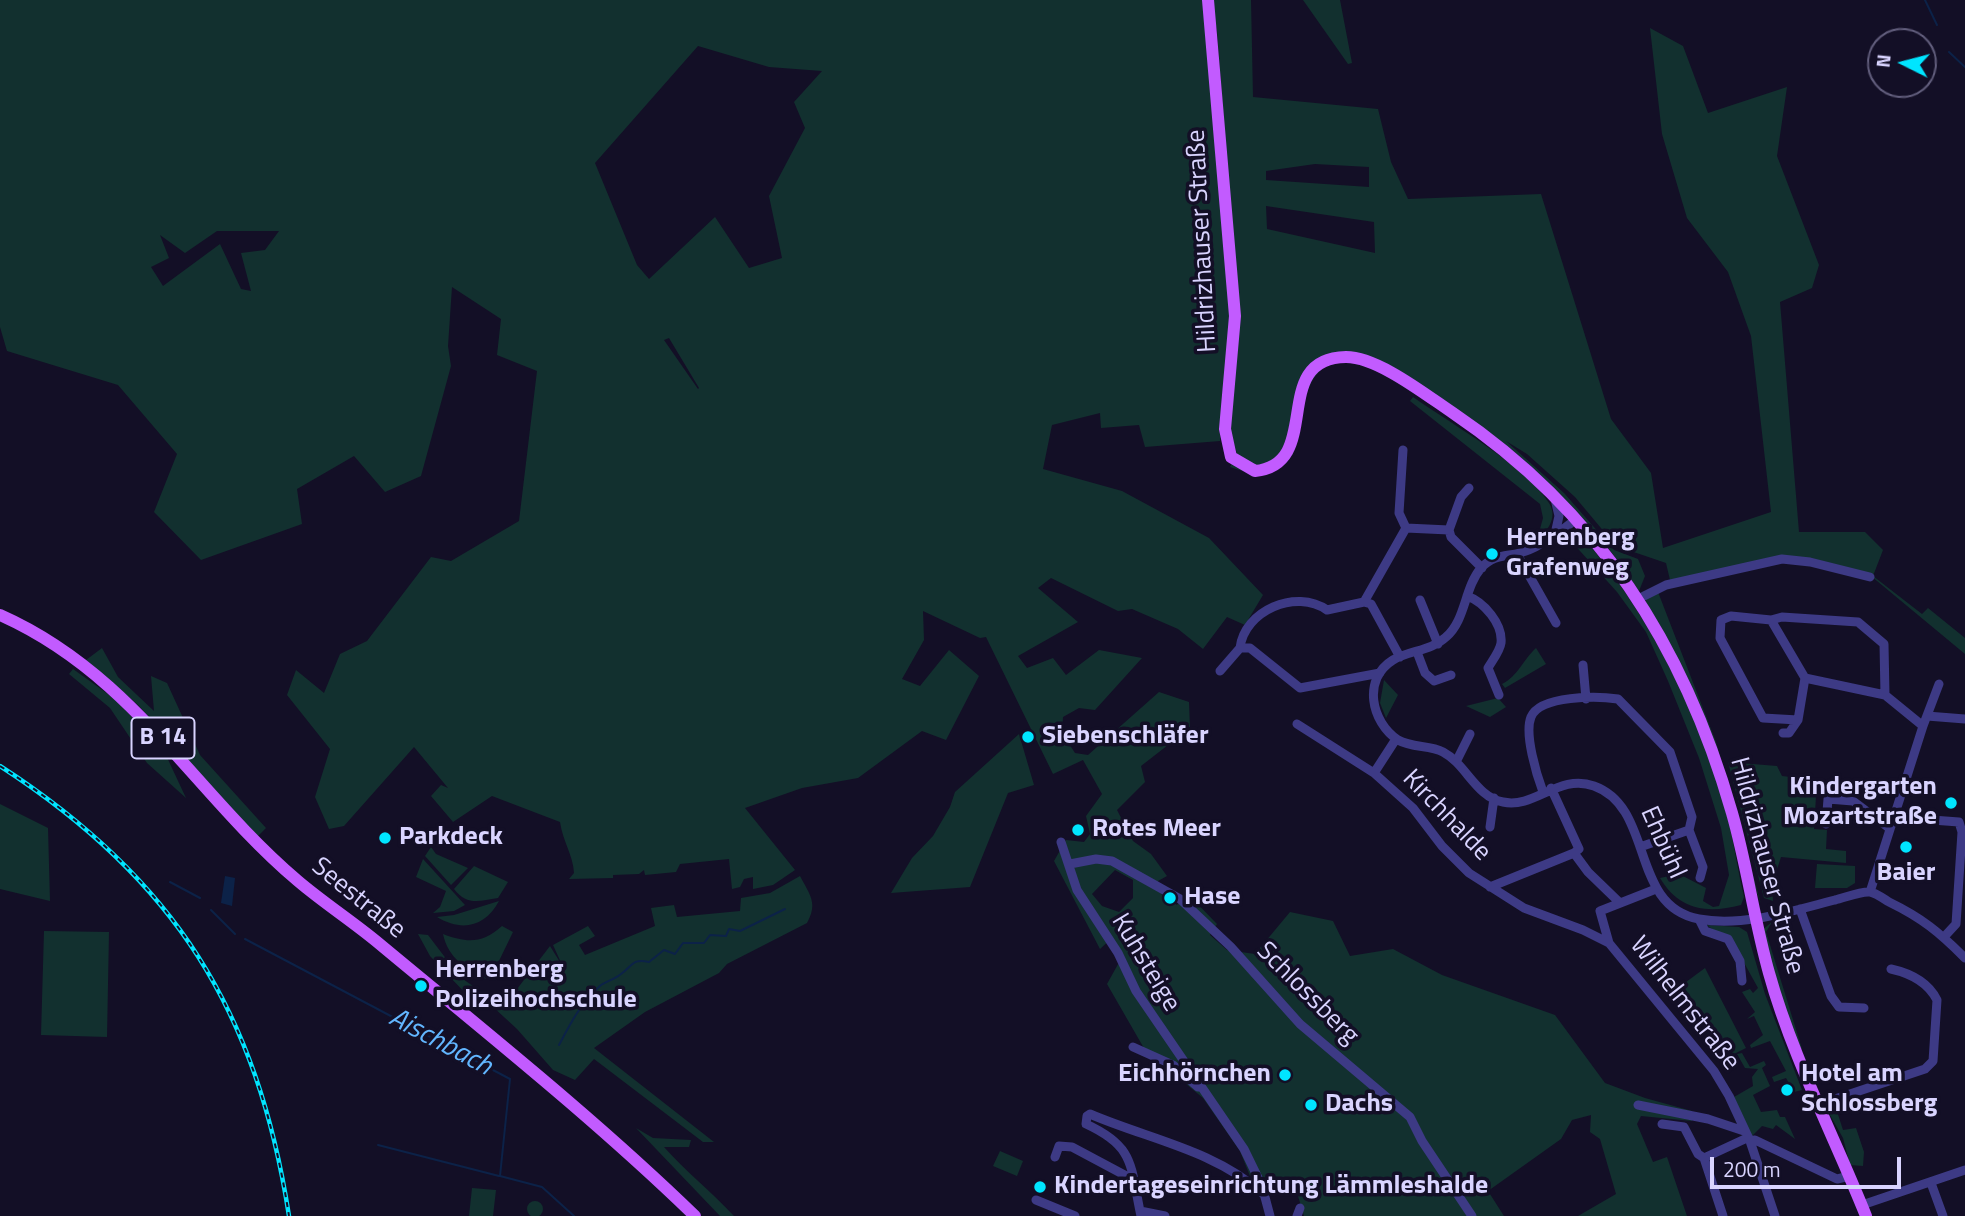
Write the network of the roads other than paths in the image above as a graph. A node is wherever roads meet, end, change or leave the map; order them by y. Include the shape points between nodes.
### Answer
1 (1208, 0) edge
2 (1403, 450) dead end
3 (1469, 488) dead end
4 (1554, 494) junction
5 (1577, 519) junction
6 (1406, 528) junction
7 (1448, 530) junction
8 (1555, 534) junction
9 (1517, 554) junction
10 (1482, 568) junction
11 (1870, 577) dead end
12 (1467, 596) junction
13 (1640, 598) junction
14 (1420, 600) dead end
15 (1364, 602) junction
16 (0, 615) edge
17 (1771, 620) junction
18 (1556, 623) dead end
19 (1438, 644) junction
20 (1240, 648) junction
21 (1417, 652) junction
22 (1400, 657) junction
23 (1583, 665) dead end
24 (1220, 671) dead end
25 (1380, 673) junction
26 (1451, 675) dead end
27 (1805, 678) junction
28 (1939, 684) dead end
29 (1499, 695) dead end
30 (1885, 695) junction
31 (1586, 699) junction
32 (1927, 716) junction
33 (1965, 719) edge
34 (1798, 720) junction
35 (1297, 724) dead end
36 (1923, 726) junction
37 (1783, 733) dead end
38 (1471, 734) dead end
39 (1396, 739) junction
40 (1457, 760) junction
41 (1374, 773) junction
42 (1547, 790) junction
43 (1493, 798) junction
44 (1892, 817) junction
45 (1826, 824) dead end
46 (1490, 828) dead end
47 (1889, 828) junction
48 (1689, 830) junction
49 (1963, 832) edge
50 (1061, 842) dead end
51 (1640, 847) junction
52 (1574, 853) junction
53 (1070, 864) junction
54 (1700, 878) dead end
55 (1490, 887) junction
56 (1656, 889) junction
57 (1870, 892) junction
58 (1618, 903) junction
59 (1800, 909) junction
60 (1755, 918) junction
61 (1699, 919) junction
62 (1944, 937) junction
63 (1609, 943) junction
64 (1965, 958) edge
65 (1891, 969) dead end
66 (1742, 981) dead end
67 (1864, 1008) dead end
68 (1133, 1047) dead end
69 (1210, 1097) junction
70 (1820, 1104) junction
71 (1638, 1105) dead end
72 (1662, 1124) dead end
73 (1747, 1137) junction
74 (1055, 1157) dead end
75 (1704, 1158) junction
76 (1965, 1170) edge
77 (1850, 1176) junction
78 (1132, 1179) junction
79 (1931, 1182) junction
80 (1264, 1195) junction
81 (1036, 1200) dead end
82 (1864, 1211) edge
83 (1140, 1213) edge
84 (695, 1216) edge
85 (1075, 1216) edge
86 (1166, 1216) edge
87 (1270, 1216) edge
88 (1472, 1216) edge
89 (1723, 1216) edge
90 (1775, 1216) edge
91 (1943, 1216) edge

1 - 4 main road, Hildrizhauser Straße via 1235,316 1225,429 1231,457 1255,471 1279,464 1293,441 1306,379 1332,358 1354,358 1373,363 1469,424
2 - 6 street via 1399,513
3 - 7 street
4 - 5 main road, Hildrizhauser Straße
4 - 8 street via 1559,516
5 - 8 street
5 - 13 main road, Hildrizhauser Straße
6 - 7 street
6 - 15 street
7 - 10 street
8 - 9 street
9 - 10 street via 1497,555
9 - 18 street
10 - 12 street
11 - 13 street via 1782,559 1666,585
12 - 19 street via 1456,626
12 - 29 street via 1476,599 1498,624 1501,644 1488,668
13 - 60 main road, Hildrizhauser Straße via 1715,757
14 - 19 street
15 - 20 street via 1327,610 1304,601 1269,606 1241,635
15 - 22 street via 1371,604
16 - 84 main road, Seestraße / B 14 via 79,661 121,695 298,881 382,945 629,1154
17 - 27 street
17 - 30 street via 1858,622 1884,644
17 - 34 street via 1731,616 1721,620 1720,638 1763,718
19 - 21 street
20 - 24 street
20 - 25 street via 1250,648 1300,688
21 - 22 street
21 - 26 street via 1425,673 1434,681
22 - 25 street
23 - 31 street
25 - 39 street via 1373,701 1384,727
27 - 30 street
27 - 34 street
28 - 32 street
30 - 36 street
31 - 42 street via 1551,701 1535,710 1530,719 1534,768
31 - 48 street via 1618,699 1670,752 1692,817
32 - 33 street
32 - 36 street
34 - 37 street via 1789,733
35 - 41 street, Kirchhalde
36 - 44 street
38 - 40 street
39 - 40 street via 1440,750
39 - 41 street
40 - 43 street
41 - 55 street, Kirchhalde via 1413,808 1469,873
42 - 43 street, Ehbühl via 1513,802
42 - 51 street, Ehbühl via 1583,783 1612,794 1629,815
42 - 52 street via 1579,849
43 - 46 street
44 - 47 street
44 - 49 street via 1959,822
45 - 47 street via 1828,799 1846,800
47 - 57 street
48 - 51 street
48 - 54 street via 1703,867
49 - 62 street via 1956,924
50 - 53 street, Kuhsteige
51 - 56 street, Ehbühl
52 - 55 street
52 - 58 street
53 - 69 street, Kuhsteige via 1077,890 1118,953 1136,991
53 - 88 street, Schlossberg via 1112,861 1181,899 1300,1024 1410,1117
55 - 63 street, Kirchhalde via 1524,908
56 - 58 street
56 - 61 street, Ehbühl via 1676,910
57 - 59 street, Ehbühl
57 - 62 street via 1923,918
58 - 63 street, Wilhelmstraße via 1600,911
59 - 60 street, Ehbühl
59 - 67 street via 1831,996 1839,1007
60 - 61 street, Ehbühl
60 - 70 main road, Hildrizhauser Straße via 1769,975
61 - 66 street via 1705,930 1728,939 1740,961
62 - 64 street
63 - 73 street, Wilhelmstraße via 1714,1071
65 - 70 street via 1908,973 1933,991 1937,1000 1933,1061 1925,1069
68 - 69 street via 1172,1065
69 - 80 street via 1244,1149
70 - 77 main road, Hildrizhauser Straße
71 - 73 street via 1708,1119
72 - 75 street via 1685,1127
73 - 75 street
73 - 77 street via 1836,1179
73 - 90 street, Wilhelmstraße
74 - 78 street via 1059,1146 1072,1147
75 - 89 street
76 - 79 street
77 - 82 main road, Hildrizhauser Straße
78 - 80 street via 1121,1144 1086,1124 1087,1115 1228,1168
78 - 83 street
79 - 82 street
79 - 91 street
80 - 87 street
81 - 85 street
83 - 86 street

